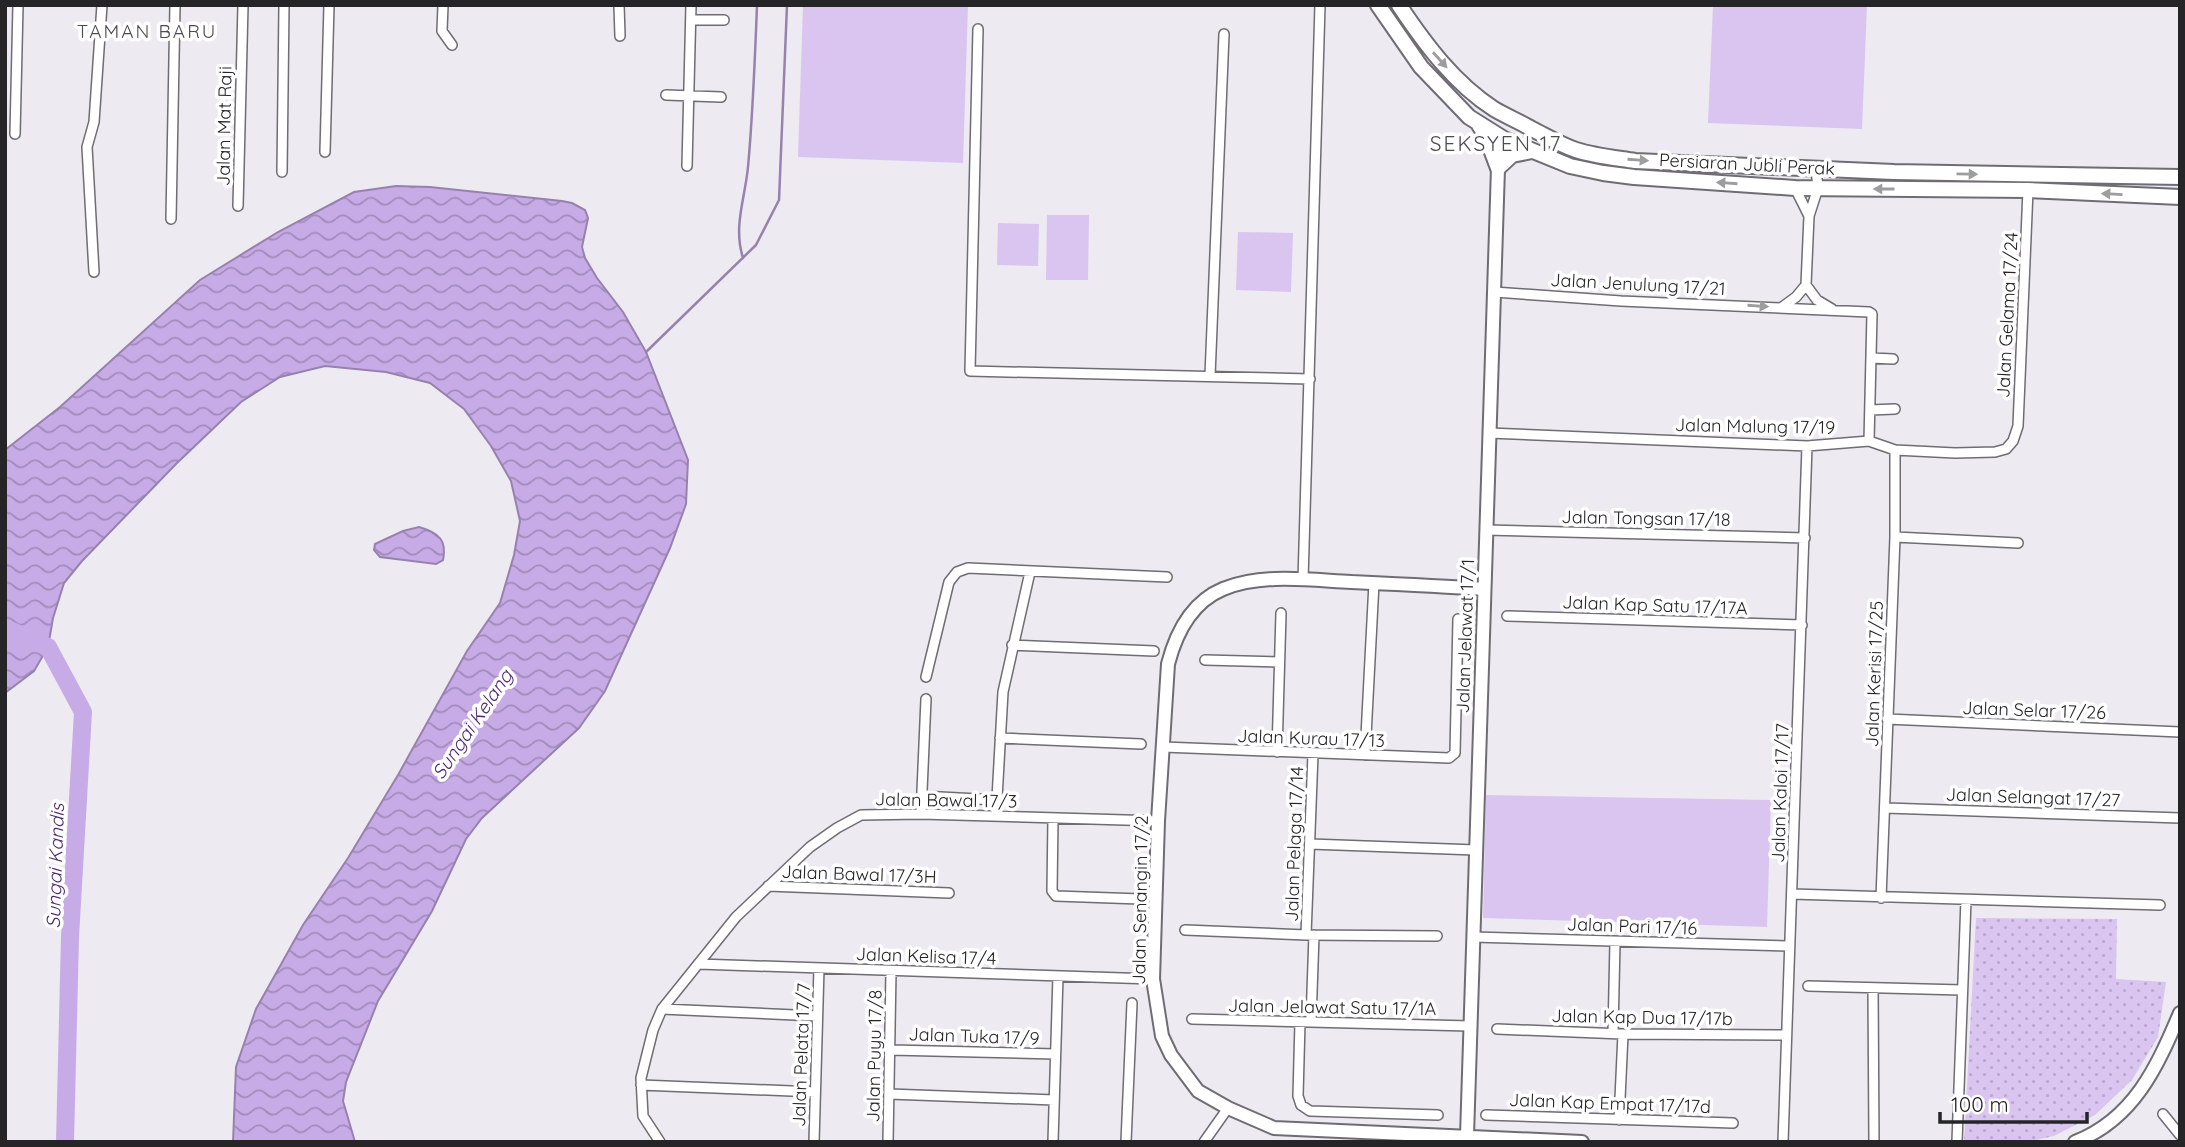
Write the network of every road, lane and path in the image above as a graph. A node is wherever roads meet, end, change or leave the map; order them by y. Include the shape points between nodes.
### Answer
1 (18, 5) edge
2 (102, 5) edge
3 (175, 5) edge
4 (243, 5) edge
5 (284, 5) edge
6 (329, 5) edge
7 (443, 5) edge
8 (619, 5) edge
9 (691, 5) edge
10 (1320, 5) edge
11 (1378, 5) edge
12 (1399, 5) edge
13 (691, 20) junction
14 (723, 20) dead end
15 (978, 29) dead end
16 (1224, 34) dead end
17 (620, 36) dead end
18 (452, 46) dead end
19 (666, 95) dead end
20 (689, 96) junction
21 (721, 97) dead end
22 (1494, 109) junction
23 (1478, 124) junction
24 (15, 134) dead end
25 (1504, 139) junction
26 (1533, 151) junction
27 (325, 152) dead end
28 (687, 166) dead end
29 (1498, 168) junction
30 (1816, 169) junction
31 (282, 173) dead end
32 (2180, 177) edge
33 (1795, 188) junction
34 (1818, 188) junction
35 (2028, 190) junction
36 (2180, 197) edge
37 (238, 206) dead end
38 (1809, 216) junction
39 (171, 219) dead end
40 (94, 272) dead end
41 (1805, 285) junction
42 (1494, 292) junction
43 (1781, 308) junction
44 (1834, 310) junction
45 (1871, 358) junction
46 (1893, 359) dead end
47 (1210, 376) junction
48 (1310, 379) junction
49 (1895, 408) dead end
50 (1870, 410) junction
51 (1489, 433) junction
52 (1870, 441) junction
53 (2013, 441) joint
54 (1807, 446) junction
55 (1895, 450) junction
56 (1486, 530) junction
57 (1895, 537) junction
58 (1805, 538) junction
59 (2018, 543) dead end
60 (1030, 572) junction
61 (1167, 577) dead end
62 (1303, 580) junction
63 (1374, 583) junction
64 (1485, 589) junction
65 (1281, 613) dead end
66 (1507, 617) dead end
67 (1458, 619) dead end
68 (1802, 625) junction
69 (1013, 645) junction
70 (1154, 651) dead end
71 (1205, 660) dead end
72 (1279, 662) junction
73 (926, 677) dead end
74 (926, 699) dead end
75 (1887, 719) junction
76 (2180, 732) edge
77 (1000, 738) junction
78 (1141, 744) dead end
79 (1163, 747) junction
80 (1276, 752) junction
81 (1313, 754) junction
82 (1365, 755) junction
83 (922, 796) junction
84 (996, 800) junction
85 (1886, 808) junction
86 (921, 814) junction
87 (996, 816) junction
88 (1053, 818) junction
89 (2180, 818) edge
90 (1158, 821) junction
91 (1310, 844) junction
92 (1476, 850) junction
93 (768, 886) junction
94 (949, 893) dead end
95 (1793, 894) junction
96 (1881, 898) junction
97 (1140, 899) dead end
98 (1966, 900) junction
99 (2160, 905) dead end
100 (1185, 930) dead end
101 (1310, 935) junction
102 (1437, 936) dead end
103 (1473, 937) junction
104 (1615, 942) junction
105 (1789, 946) junction
106 (698, 964) junction
107 (819, 968) junction
108 (891, 971) junction
109 (1058, 976) junction
110 (1153, 979) junction
111 (1808, 986) dead end
112 (1873, 988) junction
113 (1962, 990) junction
114 (1132, 1003) dead end
115 (662, 1009) junction
116 (2180, 1013) edge
117 (817, 1016) junction
118 (1192, 1019) dead end
119 (1300, 1021) junction
120 (1311, 1021) junction
121 (1470, 1026) junction
122 (1497, 1029) dead end
123 (1618, 1034) junction
124 (1786, 1035) junction
125 (891, 1050) junction
126 (1055, 1054) junction
127 (641, 1085) junction
128 (815, 1092) junction
129 (889, 1094) junction
130 (1054, 1100) junction
131 (1228, 1108) junction
132 (2163, 1114) dead end
133 (1438, 1115) dead end
134 (1486, 1115) dead end
135 (1619, 1120) junction
136 (1733, 1123) dead end
137 (2178, 1131) edge
138 (1467, 1136) junction
139 (2098, 1138) edge
140 (660, 1142) edge
141 (814, 1142) edge
142 (888, 1142) edge
143 (1053, 1142) edge
144 (1126, 1142) edge
145 (1204, 1142) edge
146 (1582, 1142) edge
147 (1783, 1142) edge
148 (1874, 1142) edge
149 (1956, 1142) edge
150 (2075, 1142) edge

1 - 24 street
2 - 40 street via 94,122 87,146
3 - 39 street
4 - 37 street, Jalan Mat Raji
5 - 31 street
6 - 27 street
7 - 18 street via 442,31
8 - 17 street
9 - 13 street
10 - 48 street
11 - 23 main road, Persiaran Jubli Perak via 1422,67
12 -> 22 main road, Persiaran Jubli Perak via 1423,42
13 - 14 street
13 - 20 street
15 - 47 street via 970,371
16 - 47 street
19 - 20 street
20 - 21 street
20 - 28 street
22 - 25 main road
22 -> 30 main road, Persiaran Jubli Perak via 1575,149 1602,156
23 - 25 main road, Persiaran Jubli Perak
23 - 29 main road
25 - 26 main road, Persiaran Jubli Perak
25 - 29 street, Jalan Jelawat 17/1
26 - 29 main road via 1512,155
33 -> 26 main road, Persiaran Jubli Perak via 1602,173
29 - 42 street, Jalan Jelawat 17/1
30 -> 32 main road, Persiaran Jubli Perak
30 - 34 street
33 - 34 main road, Persiaran Jubli Perak
33 - 38 street
35 -> 34 main road, Persiaran Jubli Perak
34 - 38 street
36 -> 35 main road, Persiaran Jubli Perak
35 - 53 street, Jalan Gelama 17/24 via 2018,426
38 - 41 street
41 - 43 street
41 - 44 street via 1817,300
42 -> 43 street, Jalan Jenulung 17/21
42 - 51 street, Jalan Jelawat 17/1
43 - 44 street, Jalan Jenulung 17/21
44 - 45 street, Jalan Jenulung 17/21 via 1872,314
45 - 46 street
45 - 50 street
47 - 48 street
48 - 62 street
49 - 50 street
50 - 52 street
51 - 54 street, Jalan Malung 17/19
51 - 56 street, Jalan Jelawat 17/1
52 - 54 street, Jalan Malung 17/19
52 - 55 street, Jalan Malung 17/19
53 - 55 street, Jalan Malung 17/19 via 1995,452
54 - 58 street, Jalan Kaloi 17/17
55 - 57 street, Jalan Kerisi 17/25
56 - 58 street, Jalan Tongsan 17/18
56 - 64 street, Jalan Jelawat 17/1
57 - 59 street
57 - 75 street, Jalan Kerisi 17/25
58 - 68 street, Jalan Kaloi 17/17
60 - 61 street
60 - 69 street
60 - 73 street via 968,568 957,572 949,582
62 - 63 street, Jalan Senangin 17/2
62 - 79 street, Jalan Senangin 17/2 via 1270,579 1223,589 1185,620 1168,664
63 - 64 street, Jalan Senangin 17/2
63 - 82 street
64 - 92 street, Jalan Jelawat 17/1
65 - 72 street
66 - 68 street, Jalan Kap Satu 17/17A
67 - 82 street, Jalan Kurau 17/13 via 1455,753 1449,758
68 - 95 street, Jalan Kaloi 17/17
69 - 70 street
69 - 77 street
71 - 72 street
72 - 80 street
74 - 83 street
75 - 76 street, Jalan Selar 17/26
75 - 85 street, Jalan Kerisi 17/25
77 - 78 street
77 - 84 street
79 - 80 street, Jalan Kurau 17/13
79 - 90 street, Jalan Senangin 17/2
80 - 81 street, Jalan Kurau 17/13
81 - 82 street, Jalan Kurau 17/13
81 - 91 street, Jalan Pelaga 17/14
83 - 84 street
83 - 86 street
84 - 87 street
85 - 89 street, Jalan Selangat 17/27
85 - 96 street, Jalan Kerisi 17/25
86 - 87 street, Jalan Bawal 17/3
86 - 93 street, Jalan Bawal 17/3 via 861,815 810,848
87 - 88 street, Jalan Bawal 17/3
88 - 90 street, Jalan Bawal 17/3
88 - 97 street via 1052,891 1056,896
90 - 110 street, Jalan Senangin 17/2
91 - 92 street
91 - 101 street, Jalan Pelaga 17/14
92 - 103 street, Jalan Jelawat 17/1
93 - 94 street, Jalan Bawal 17/3H
93 - 106 street, Jalan Bawal 17/3
95 - 96 street
95 - 105 street, Jalan Kaloi 17/17
96 - 98 street
98 - 99 street
98 - 113 street
100 - 101 street
101 - 102 street
101 - 120 street, Jalan Pelaga 17/14
103 - 104 street, Jalan Pari 17/16
103 - 121 street, Jalan Jelawat 17/1
104 - 105 street, Jalan Pari 17/16
104 - 123 street
105 - 124 street, Jalan Kaloi 17/17
106 - 107 street, Jalan Kelisa 17/4
106 - 115 street, Jalan Bawal 17/3
107 - 108 street, Jalan Kelisa 17/4
107 - 117 street, Jalan Pelata 17/7
108 - 109 street, Jalan Kelisa 17/4
108 - 125 street, Jalan Puyu 17/8
109 - 110 street, Jalan Kelisa 17/4
109 - 126 street
110 - 131 street, Jalan Senangin 17/2 via 1162,1036 1171,1055 1198,1091
111 - 112 street
112 - 113 street
112 - 148 street
113 - 149 street
114 - 144 street
115 - 117 street
115 - 127 street, Jalan Bawal 17/3
116 - 139 street via 2143,1089
117 - 128 street, Jalan Pelata 17/7
118 - 119 street, Jalan Jelawat Satu 17/1A
119 - 120 street, Jalan Jelawat Satu 17/1A
119 - 133 street via 1301,1105 1310,1111
120 - 121 street, Jalan Jelawat Satu 17/1A
121 - 138 street, Jalan Jelawat 17/1
122 - 123 street, Jalan Kap Dua 17/17b
123 - 124 street, Jalan Kap Dua 17/17b
123 - 135 street
124 - 147 street, Jalan Kaloi 17/17
125 - 126 street, Jalan Tuka 17/9
125 - 129 street, Jalan Puyu 17/8
126 - 130 street
127 - 128 street
127 - 140 street, Jalan Bawal 17/3 via 643,1116
128 - 141 street, Jalan Pelata 17/7
129 - 130 street
129 - 142 street, Jalan Puyu 17/8
130 - 143 street
131 - 138 street, Jalan Senangin 17/2 via 1274,1128
131 - 145 street
132 - 137 street
134 - 135 street, Jalan Kap Empat 17/17d
135 - 136 street, Jalan Kap Empat 17/17d
138 - 146 street, Jalan Senangin 17/2
139 - 150 street

